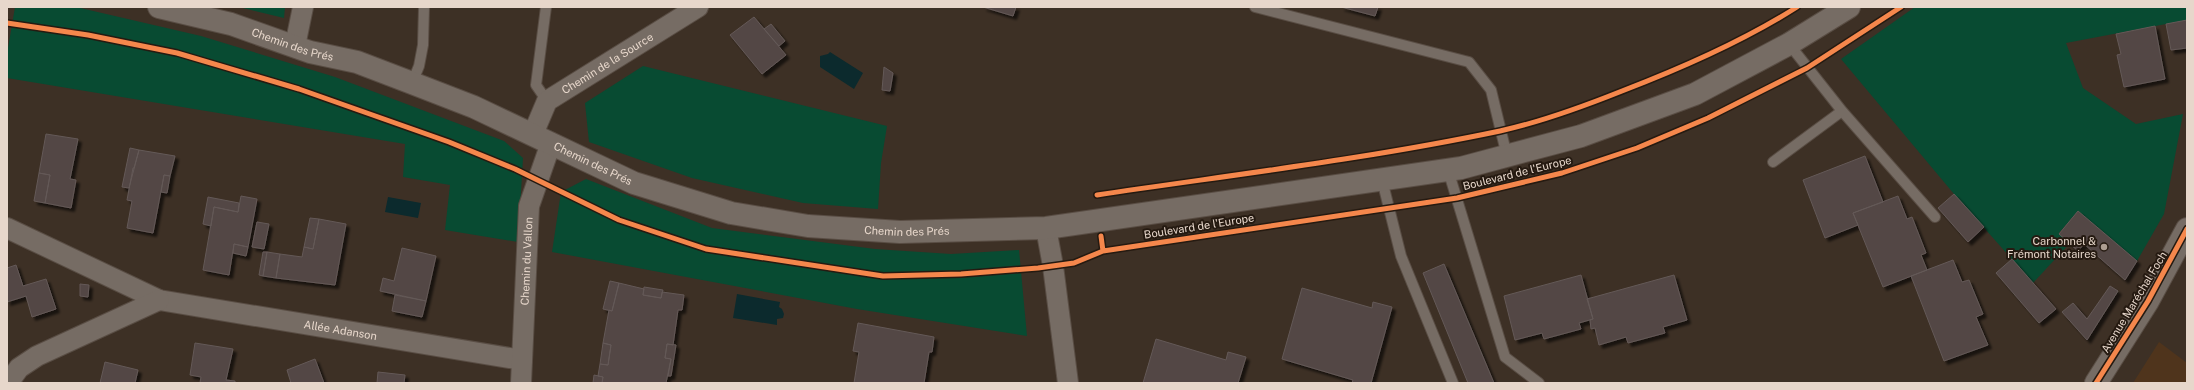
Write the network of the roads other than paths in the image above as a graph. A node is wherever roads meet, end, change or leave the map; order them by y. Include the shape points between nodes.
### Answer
1 (158, 7) edge
2 (303, 7) edge
3 (424, 7) edge
4 (546, 7) edge
5 (698, 7) edge
6 (1255, 7) edge
7 (1849, 7) edge
8 (1789, 44) junction
9 (295, 46) junction
10 (412, 83) junction
11 (547, 101) junction
12 (1842, 111) junction
13 (542, 139) junction
14 (1507, 156) junction
15 (1773, 162) dead end
16 (1448, 170) junction
17 (1382, 180) junction
18 (1934, 218) dead end
19 (7, 228) edge
20 (1046, 228) junction
21 (2187, 229) edge
22 (159, 300) junction
23 (522, 360) junction
24 (8, 383) edge
25 (521, 383) edge
26 (1068, 383) edge
27 (1454, 383) edge
28 (1539, 383) edge
29 (2096, 383) edge

1 - 9 street, Chemin des Prés via 231,24
2 - 9 street
3 - 10 lane via 423,45
4 - 11 lane via 536,85
5 - 11 street, Chemin de la Source
6 - 14 lane via 1469,62 1491,90
7 - 8 street, Boulevard de l'Europe
8 - 12 lane
8 - 14 street, Boulevard de l'Europe via 1695,94 1581,136
9 - 10 street, Chemin des Prés via 357,62
10 - 13 street, Chemin des Prés
11 - 13 street
12 - 15 lane
12 - 18 lane
13 - 20 street, Chemin des Prés via 634,183 731,213 808,226 900,232
13 - 23 street, Chemin du Vallon via 529,206
14 - 16 street, Boulevard de l'Europe
16 - 17 street, Boulevard de l'Europe
16 - 28 lane via 1505,357
17 - 20 street, Boulevard de l'Europe
17 - 27 lane via 1401,256
19 - 22 street, Allée Adanson
20 - 26 street
21 - 29 street, Avenue Maréchal Foch via 2148,301
22 - 23 street, Allée Adanson
22 - 24 street via 37,356 18,368
23 - 25 street, Chemin du Vallon

